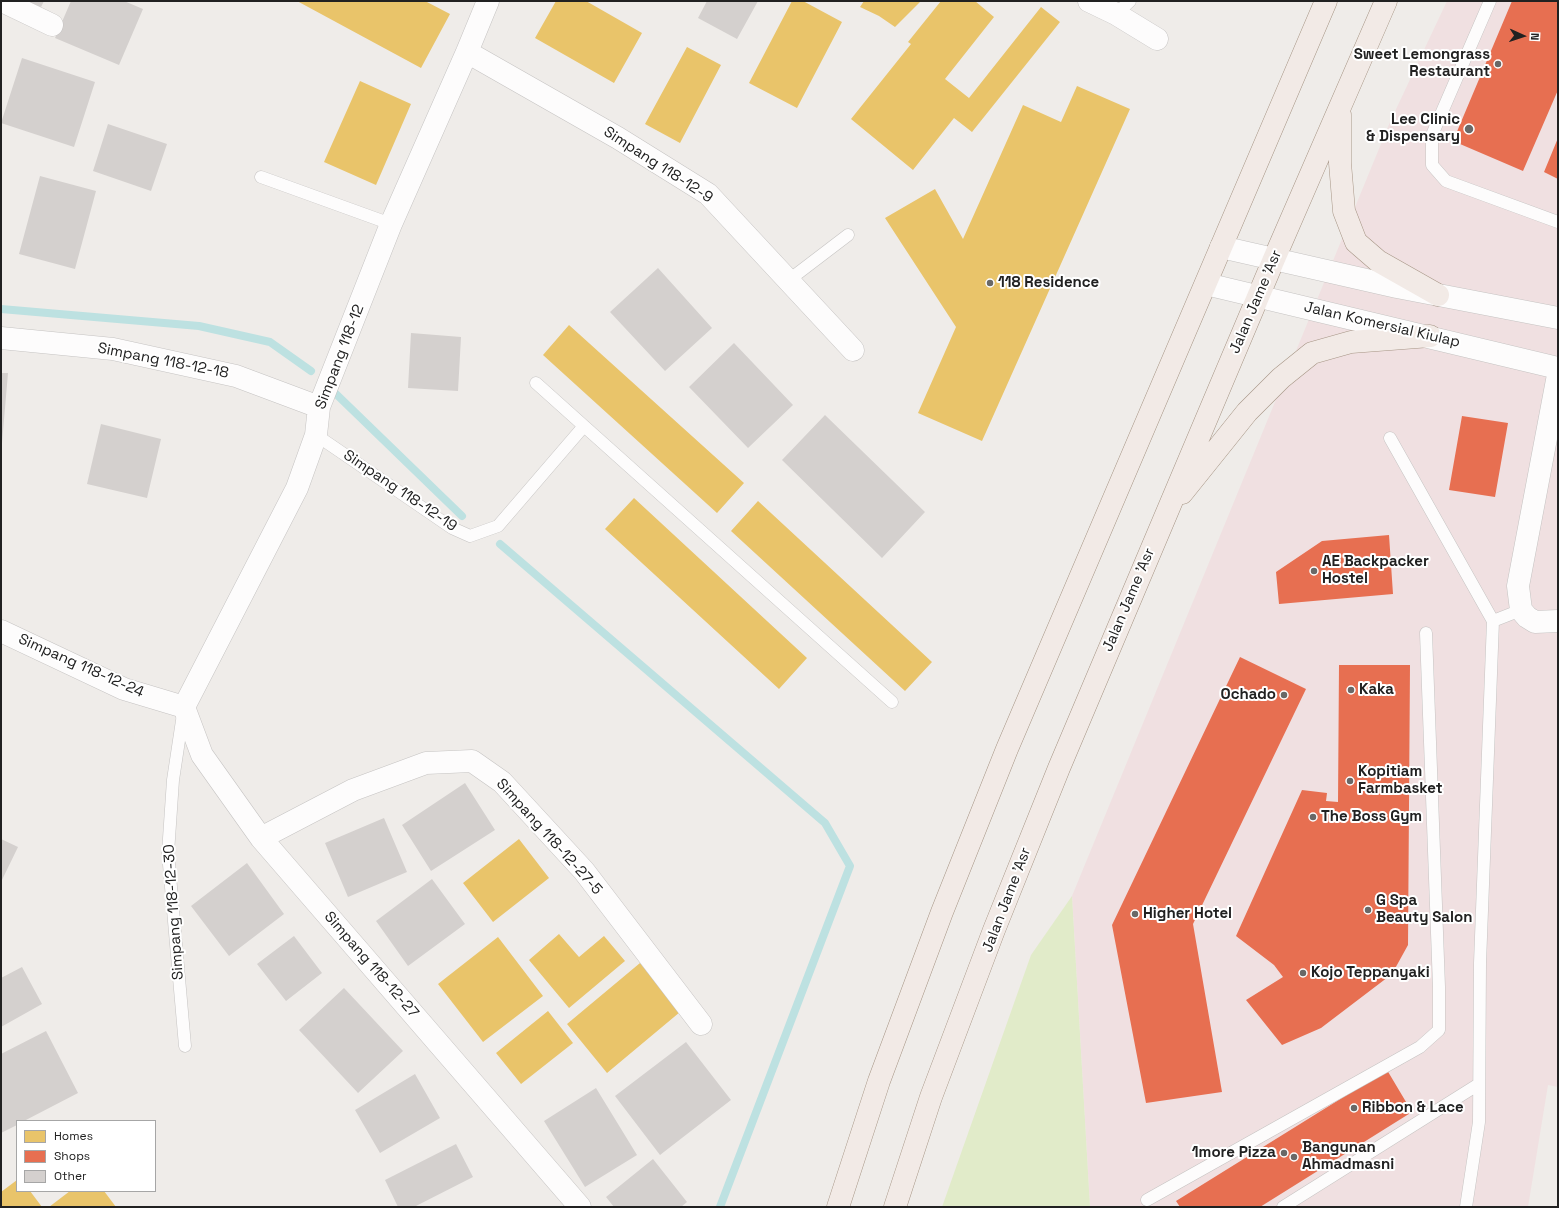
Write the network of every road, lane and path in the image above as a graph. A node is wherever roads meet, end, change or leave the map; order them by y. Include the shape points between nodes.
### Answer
1 (2, 1) edge
2 (488, 1) edge
3 (1089, 1) edge
4 (1326, 1) edge
5 (1386, 1) edge
6 (1490, 1) edge
7 (1123, 7) edge
8 (52, 25) dead end
9 (1157, 39) dead end
10 (467, 52) junction
11 (1340, 108) junction
12 (261, 177) dead end
13 (1558, 222) edge
14 (391, 224) junction
15 (848, 235) dead end
16 (1221, 247) junction
17 (1274, 258) junction
18 (789, 280) junction
19 (1206, 284) junction
20 (1438, 295) junction
21 (1259, 297) junction
22 (1558, 318) edge
23 (1430, 336) junction
24 (1, 338) edge
25 (853, 350) dead end
26 (1558, 368) edge
27 (1558, 375) edge
28 (536, 384) dead end
29 (319, 407) junction
30 (584, 426) junction
31 (316, 435) junction
32 (1390, 438) dead end
33 (1165, 514) junction
34 (1521, 610) junction
35 (1558, 621) edge
36 (1493, 622) junction
37 (1, 631) edge
38 (1426, 633) dead end
39 (892, 702) dead end
40 (184, 707) junction
41 (261, 838) junction
42 (701, 1024) dead end
43 (185, 1046) dead end
44 (1479, 1084) junction
45 (1147, 1200) dead end
46 (580, 1207) edge
47 (838, 1207) edge
48 (895, 1207) edge
49 (1284, 1207) edge
50 (1466, 1207) edge

1 - 8 street
2 - 10 street, Simpang 118-12
3 - 7 street
4 - 16 main road
5 - 11 main road, Jalan Jame 'Asr
6 - 13 lane via 1432,135 1432,165 1446,181
7 - 9 street
10 - 14 street, Simpang 118-12
10 - 18 street, Simpang 118-12-9 via 618,138 708,194
11 - 17 main road, Jalan Jame 'Asr
11 - 20 main road via 1340,163 1344,211 1356,242 1378,261
12 - 14 lane
14 - 29 street, Simpang 118-12
15 - 18 lane
16 - 17 street
16 - 19 main road
17 - 20 street
17 - 21 main road, Jalan Jame 'Asr
18 - 25 street, Simpang 118-12-9
19 - 21 street, Jalan Komersial Kiulap
19 - 47 main road via 1010,742 942,912 879,1080
20 - 22 street
21 - 23 street, Jalan Komersial Kiulap
21 - 33 main road, Jalan Jame 'Asr
23 - 26 street, Jalan Komersial Kiulap
23 - 33 main road via 1351,342 1312,353 1281,378 1247,412
24 - 29 street, Simpang 118-12-18 via 113,349 236,376
27 - 34 street via 1518,586
28 - 30 lane
29 - 31 street, Simpang 118-12
30 - 31 lane, Simpang 118-12-19 via 498,526 470,536 452,528
30 - 39 lane
31 - 40 street, Simpang 118-12 via 297,488
32 - 36 lane
33 - 48 main road, Jalan Jame 'Asr via 994,930 931,1098
34 - 35 street via 1535,622
34 - 36 lane
36 - 44 lane via 1480,963
37 - 40 street, Simpang 118-12-24 via 124,689
38 - 45 lane via 1439,1030 1420,1048
40 - 41 street, Simpang 118-12-27 via 202,754
40 - 43 lane, Simpang 118-12-30 via 173,780 168,853
41 - 42 street, Simpang 118-12-27-5 via 353,790 426,763 472,761 502,782 584,871
41 - 46 street, Simpang 118-12-27
44 - 49 lane
44 - 50 lane via 1479,1122

